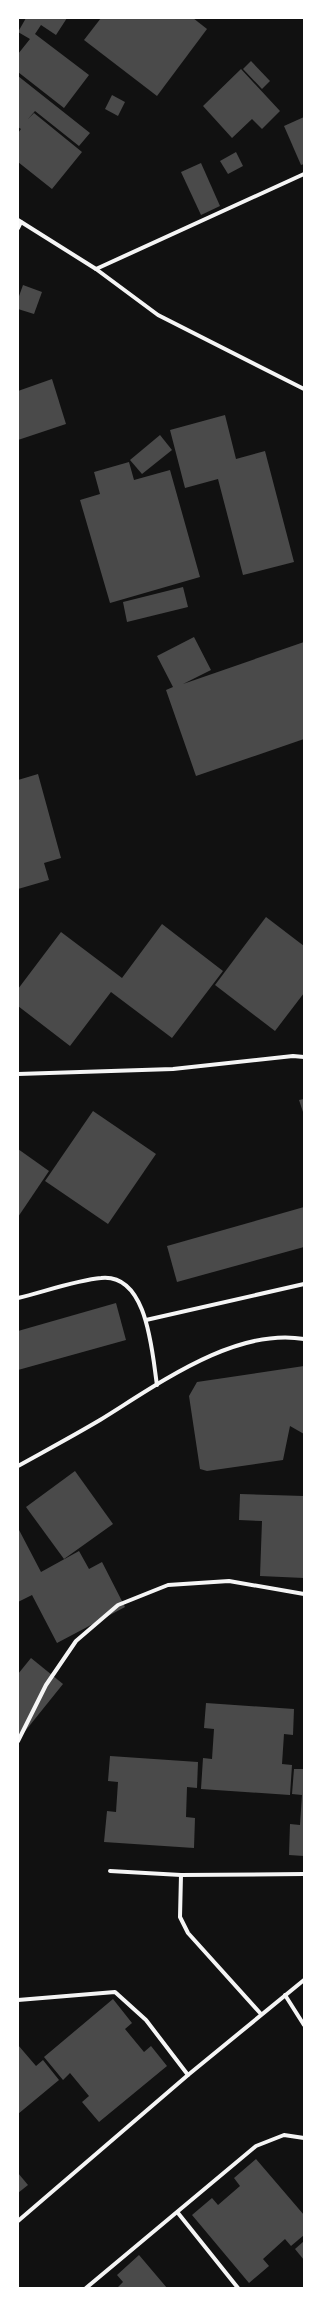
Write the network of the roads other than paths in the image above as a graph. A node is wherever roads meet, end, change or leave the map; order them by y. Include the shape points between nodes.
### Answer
1 (304, 174) edge
2 (20, 221) edge
3 (18, 228) edge
4 (96, 269) junction
5 (304, 389) edge
6 (304, 1057) edge
7 (18, 1074) edge
8 (304, 1284) edge
9 (18, 1298) edge
10 (146, 1320) junction
11 (304, 1339) edge
12 (158, 1385) junction
13 (18, 1466) edge
14 (304, 1594) edge
15 (18, 1741) edge
16 (110, 1871) dead end
17 (304, 1874) edge
18 (181, 1875) junction
19 (304, 1980) edge
20 (285, 1995) junction
21 (18, 2000) edge
22 (261, 2014) junction
23 (304, 2025) edge
24 (188, 2075) junction
25 (304, 2138) edge
26 (178, 2213) junction
27 (18, 2221) edge
28 (86, 2288) edge
29 (238, 2288) edge

1 - 4 street
2 - 3 street
2 - 4 street
4 - 5 street via 158,315
6 - 7 street via 173,1069
8 - 10 street
9 - 10 street via 102,1278 120,1281 136,1294
10 - 12 street
11 - 12 street via 286,1336 242,1344 187,1367
12 - 13 street
14 - 15 street via 229,1581 168,1585 118,1605 76,1641 46,1685
16 - 18 street
17 - 18 street
18 - 22 street via 180,1917 188,1934
19 - 20 street
20 - 22 street
20 - 23 street
21 - 24 street via 115,1992 146,2020
22 - 24 street
24 - 27 street
25 - 26 street via 284,2135 256,2146
26 - 28 street
26 - 29 street

